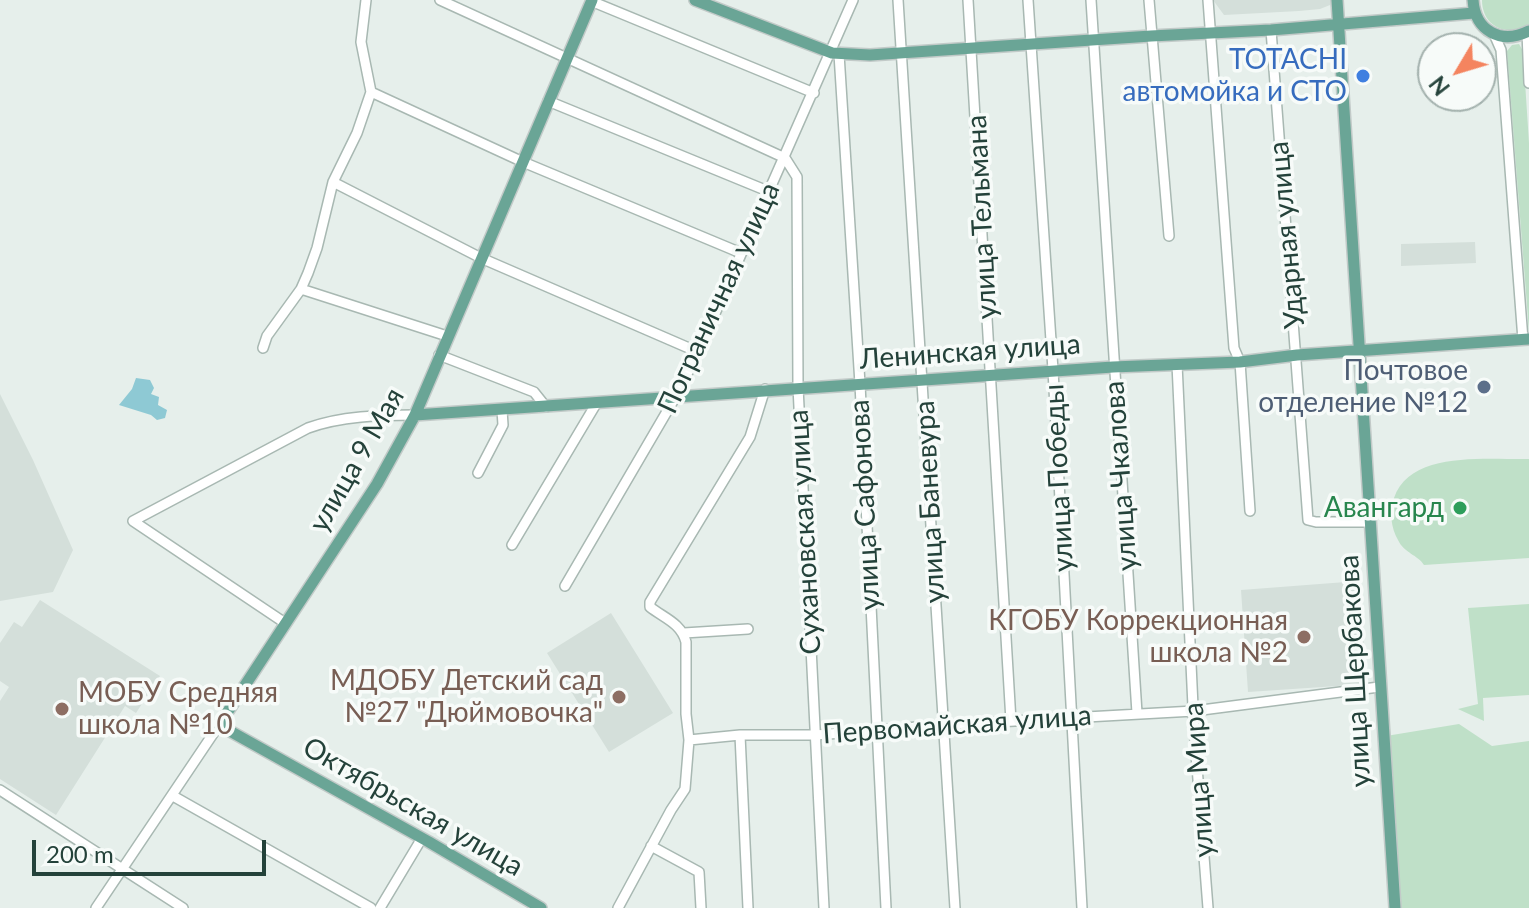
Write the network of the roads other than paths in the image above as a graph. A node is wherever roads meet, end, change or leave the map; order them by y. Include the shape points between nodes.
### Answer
1 (366, 0) edge
2 (440, 0) edge
3 (592, 0) edge
4 (695, 0) edge
5 (853, 0) edge
6 (898, 0) edge
7 (968, 0) edge
8 (1028, 0) edge
9 (1091, 0) edge
10 (1149, 0) edge
11 (1208, 0) edge
12 (1337, 0) edge
13 (1474, 6) edge
14 (1339, 23) junction
15 (1271, 30) junction
16 (1491, 32) edge
17 (1528, 32) edge
18 (1210, 33) junction
19 (1497, 35) edge
20 (1151, 36) junction
21 (1093, 41) junction
22 (1497, 41) edge
23 (1031, 44) junction
24 (972, 49) junction
25 (836, 53) junction
26 (902, 53) junction
27 (566, 59) junction
28 (1529, 83) edge
29 (371, 92) junction
30 (814, 93) junction
31 (548, 101) junction
32 (785, 158) junction
33 (523, 162) junction
34 (333, 182) junction
35 (770, 192) junction
36 (1169, 236) dead end
37 (741, 253) junction
38 (481, 258) junction
39 (301, 289) junction
40 (447, 336) junction
41 (1526, 339) edge
42 (263, 348) dead end
43 (1359, 351) junction
44 (698, 352) junction
45 (439, 355) junction
46 (1297, 355) junction
47 (1240, 362) junction
48 (1177, 364) junction
49 (1113, 367) junction
50 (1053, 370) junction
51 (992, 375) junction
52 (923, 381) junction
53 (860, 384) junction
54 (798, 387) junction
55 (765, 389) junction
56 (676, 396) junction
57 (596, 404) junction
58 (546, 407) junction
59 (502, 410) junction
60 (415, 415) junction
61 (478, 473) dead end
62 (1250, 511) dead end
63 (1371, 522) junction
64 (512, 545) dead end
65 (565, 586) dead end
66 (285, 623) junction
67 (748, 629) dead end
68 (684, 633) junction
69 (1379, 687) junction
70 (1194, 711) junction
71 (1137, 713) junction
72 (1072, 718) junction
73 (1011, 721) junction
74 (219, 725) junction
75 (943, 725) junction
76 (876, 732) junction
77 (740, 735) junction
78 (816, 735) junction
79 (689, 740) junction
80 (0, 790) edge
81 (173, 796) junction
82 (422, 838) junction
83 (651, 846) junction
84 (121, 870) junction
85 (96, 908) edge
86 (183, 908) edge
87 (371, 908) edge
88 (380, 908) edge
89 (541, 908) edge
90 (618, 908) edge
91 (701, 908) edge
92 (748, 908) edge
93 (824, 908) edge
94 (886, 908) edge
95 (955, 908) edge
96 (1082, 908) edge
97 (1208, 908) edge
98 (1395, 908) edge

1 - 29 street via 361,42
2 - 27 street
3 - 27 main road, улица 9 Мая
3 - 30 street
4 - 25 main road
5 - 25 street, Пограничная улица
6 - 26 street, улица Баневура
7 - 24 street, улица Тельмана
8 - 23 street, улица Победы
9 - 21 street, улица Чкалова
10 - 20 street
11 - 18 street
12 - 14 main road, улица Щербакова
13 - 14 main road
13 - 16 main road
14 - 15 main road
14 - 43 main road, улица Щербакова
15 - 18 main road
15 - 46 street, Ударная улица
17 - 19 main road
17 - 28 street
18 - 20 main road
18 - 47 street via 1234,348
20 - 21 main road
20 - 36 street
21 - 23 main road
21 - 49 street, улица Чкалова
22 - 41 street
23 - 24 main road
23 - 50 street, улица Победы
24 - 26 main road
24 - 51 street, улица Тельмана
25 - 26 main road
25 - 30 street, Пограничная улица
25 - 53 street, улица Сафонова
26 - 52 street, улица Баневура
27 - 31 main road, улица 9 Мая
27 - 32 street
29 - 33 street
29 - 34 street
30 - 32 street, Пограничная улица
31 - 33 main road, улица 9 Мая
31 - 35 street
32 - 35 street, Пограничная улица
32 - 54 street, Сухановская улица via 797,177
33 - 37 street
33 - 38 main road, улица 9 Мая
34 - 38 street
34 - 39 street
35 - 37 street, Пограничная улица
37 - 44 street, Пограничная улица
38 - 40 main road, улица 9 Мая
38 - 44 street
39 - 40 street
39 - 42 street
40 - 45 main road, улица 9 Мая
41 - 43 main road, Ленинская улица
43 - 46 main road, Ленинская улица
43 - 63 main road, улица Щербакова
44 - 56 street, Пограничная улица
45 - 58 street via 534,392
45 - 60 main road, улица 9 Мая
46 - 47 main road, Ленинская улица
46 - 63 street, Ударная улица via 1308,520
47 - 48 main road, Ленинская улица
47 - 62 street
48 - 49 main road, Ленинская улица
48 - 70 street, улица Мира
49 - 50 main road, Ленинская улица
49 - 71 street, улица Чкалова
50 - 51 main road, Ленинская улица
50 - 72 street, улица Победы
51 - 52 main road, Ленинская улица
51 - 73 street, улица Тельмана
52 - 53 main road, Ленинская улица
52 - 75 street, улица Баневура
53 - 54 main road, Ленинская улица
53 - 76 street, улица Сафонова
54 - 55 main road, Ленинская улица
54 - 78 street, Сухановская улица
55 - 56 main road, Ленинская улица
55 - 68 street via 750,437 650,602
56 - 57 main road, Ленинская улица
56 - 65 street, Пограничная улица
57 - 58 main road, Ленинская улица
57 - 64 street
58 - 59 main road, Ленинская улица
59 - 60 main road, Ленинская улица
59 - 61 street via 503,425
60 - 66 main road, улица 9 Мая via 377,484
60 - 66 street via 321,423 133,521
63 - 69 main road, улица Щербакова
66 - 74 main road, улица 9 Мая
67 - 68 street
68 - 79 street
69 - 70 street, Первомайская улица
69 - 98 main road, улица Щербакова
70 - 71 street, Первомайская улица
70 - 97 street, улица Мира
71 - 72 street, Первомайская улица
72 - 73 street, Первомайская улица
72 - 96 street, улица Победы
73 - 75 street, Первомайская улица
74 - 81 street, улица 9 Мая
74 - 82 main road, Октябрьская улица
75 - 76 street, Первомайская улица
75 - 95 street, улица Баневура
76 - 78 street, Первомайская улица
76 - 94 street, улица Сафонова
77 - 78 street, Первомайская улица
77 - 79 street, Первомайская улица
77 - 92 street
78 - 93 street, Сухановская улица
79 - 83 street via 685,789
80 - 84 street
81 - 84 street, улица 9 Мая
81 - 87 street
82 - 88 street
82 - 89 main road, Октябрьская улица
83 - 90 street
83 - 91 street via 699,872
84 - 85 street, улица 9 Мая
84 - 86 street

